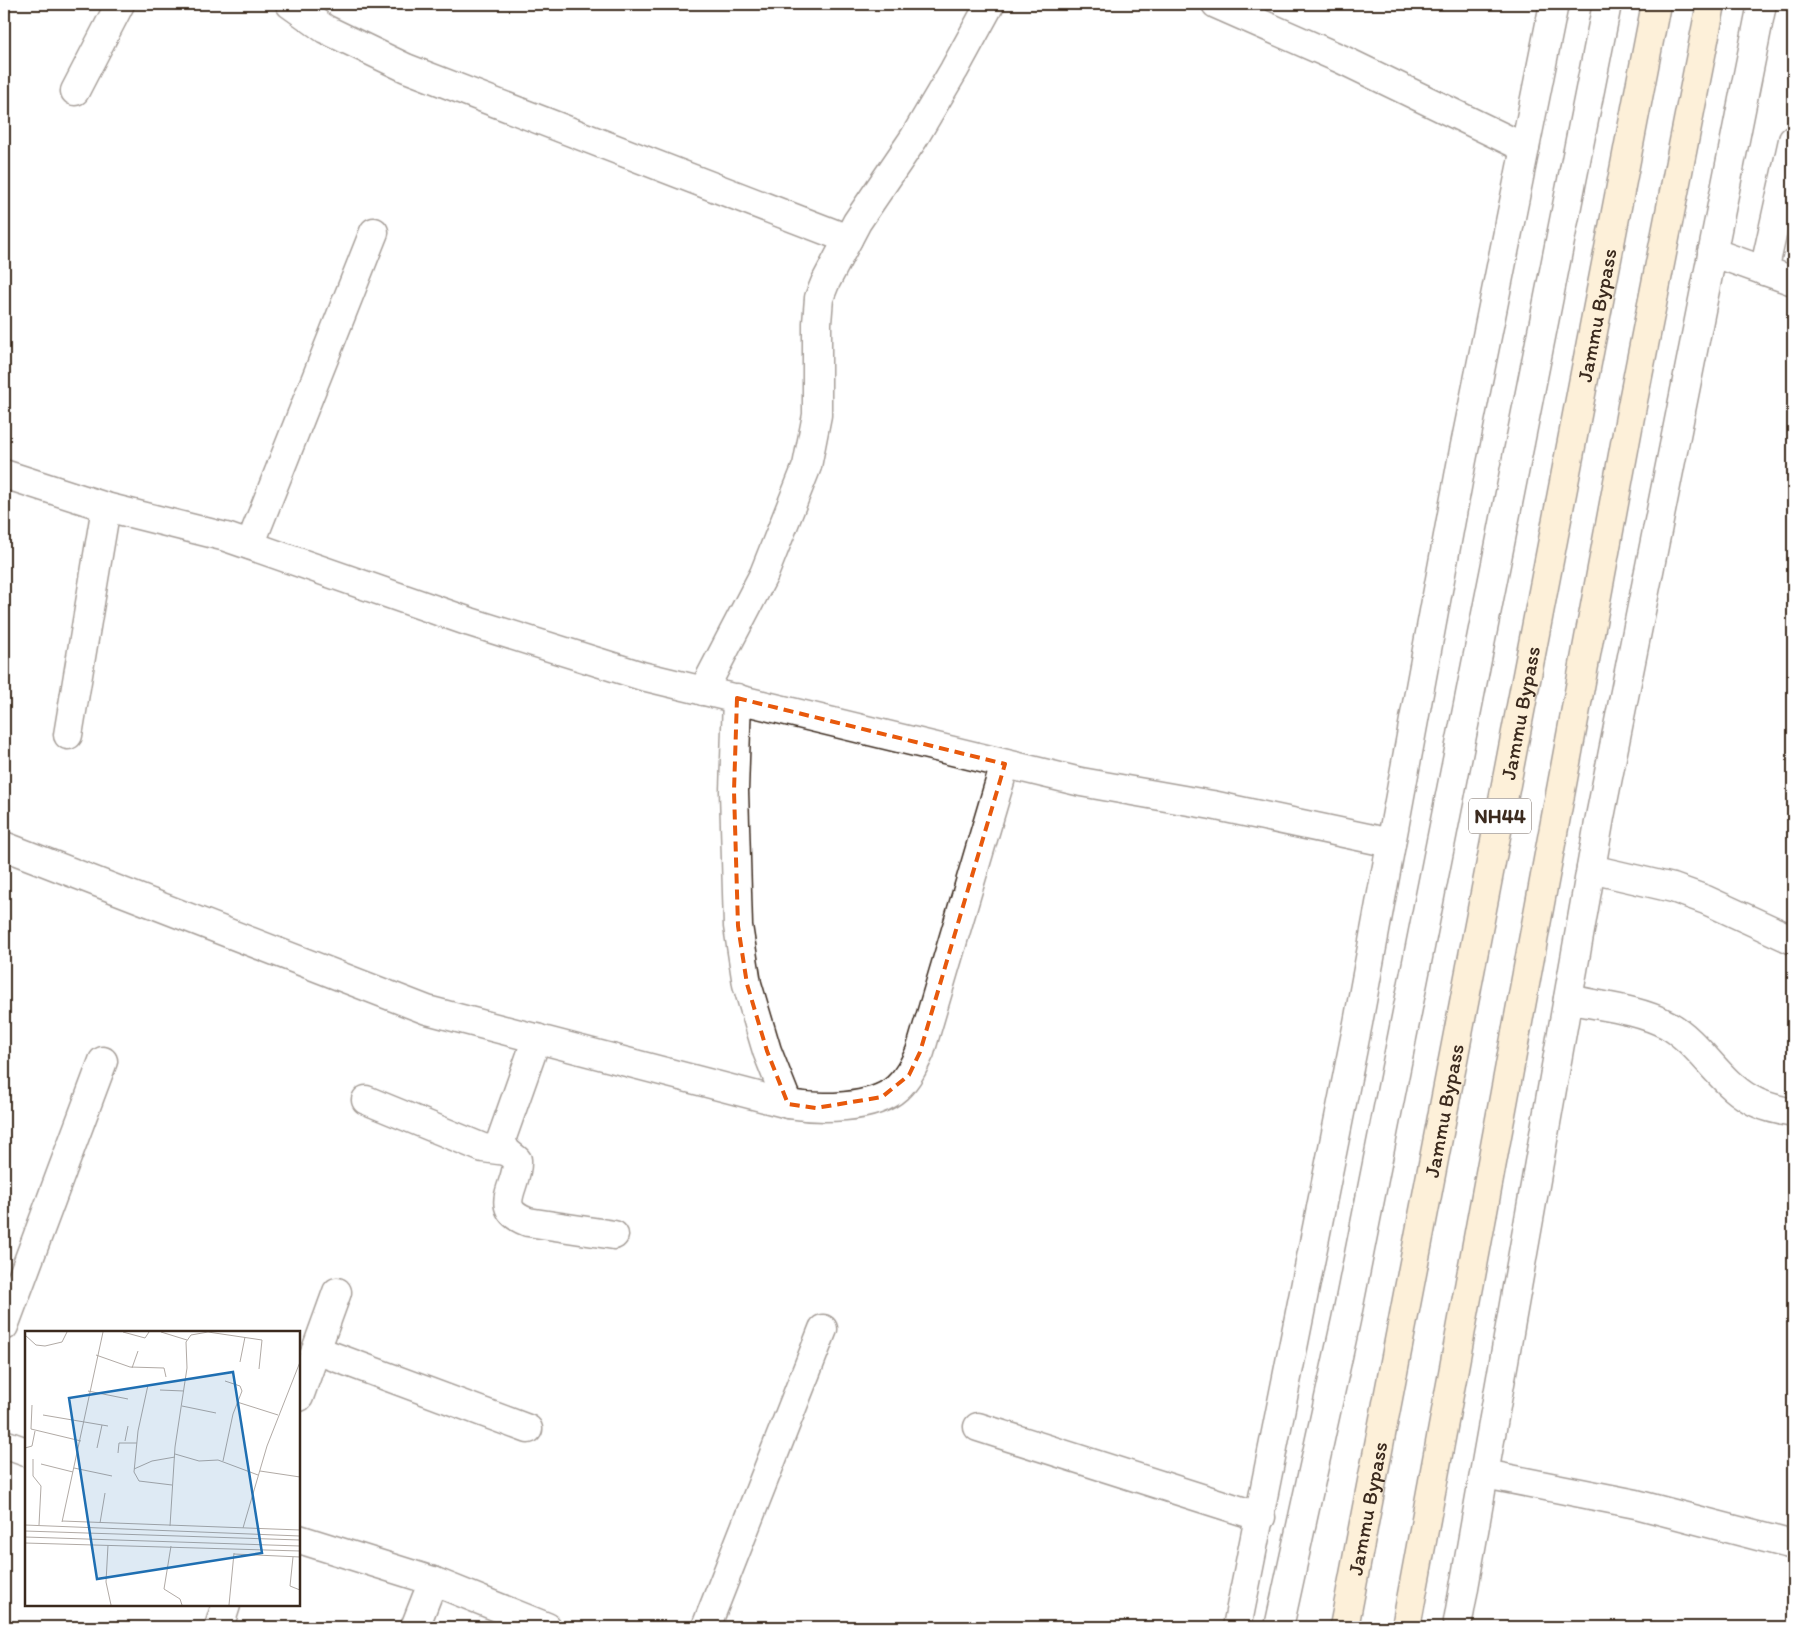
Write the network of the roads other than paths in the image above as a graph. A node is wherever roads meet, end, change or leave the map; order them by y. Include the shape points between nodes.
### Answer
1 (120, 4) edge
2 (990, 4) edge
3 (1216, 4) edge
4 (1554, 4) edge
5 (1607, 4) edge
6 (1656, 4) edge
7 (1711, 4) edge
8 (1762, 4) edge
9 (297, 6) edge
10 (75, 91) dead end
11 (1793, 140) edge
12 (1525, 148) junction
13 (374, 232) dead end
14 (848, 239) junction
15 (1712, 252) junction
16 (1764, 271) junction
17 (1793, 281) edge
18 (4, 474) edge
19 (106, 507) junction
20 (250, 545) junction
21 (703, 691) junction
22 (737, 698) junction
23 (68, 735) dead end
24 (1004, 764) junction
25 (1392, 844) junction
26 (4, 846) edge
27 (1591, 869) junction
28 (1793, 940) edge
29 (1568, 999) junction
30 (537, 1038) junction
31 (103, 1061) dead end
32 (366, 1100) dead end
33 (788, 1104) junction
34 (1793, 1112) edge
35 (506, 1151) junction
36 (614, 1235) dead end
37 (337, 1292) dead end
38 (4, 1326) edge
39 (823, 1329) dead end
40 (316, 1350) junction
41 (300, 1394) edge
42 (978, 1427) dead end
43 (528, 1429) dead end
44 (4, 1444) edge
45 (25, 1452) edge
46 (1485, 1474) junction
47 (1261, 1517) junction
48 (300, 1540) edge
49 (1793, 1544) edge
50 (433, 1581) junction
51 (226, 1606) edge
52 (219, 1627) edge
53 (415, 1627) edge
54 (547, 1627) edge
55 (706, 1627) edge
56 (1237, 1627) edge
57 (1279, 1627) edge
58 (1344, 1627) edge
59 (1406, 1627) edge
60 (1457, 1627) edge

1 - 10 street
2 - 14 street via 919,130
3 - 12 street via 1341,59
4 - 12 street
5 - 57 street via 1348,1310
6 - 58 highway, Jammu Bypass / NH44
7 - 59 highway, NH44 via 1630,416
8 - 15 street
9 - 14 street via 325,29 406,68
11 - 16 street
12 - 25 street via 1460,470
13 - 20 street
14 - 21 street via 819,298 817,415 807,466 764,574
15 - 16 street
15 - 27 street
16 - 17 street
18 - 19 street
19 - 20 street via 226,536
19 - 23 street
20 - 21 street via 470,622 642,676
21 - 22 street
22 - 24 street
22 - 33 street via 734,791 738,926 747,984
24 - 25 street
24 - 33 street via 920,1052 909,1075 896,1089 882,1097 855,1104 816,1108
25 - 47 street
26 - 30 street via 427,1010
27 - 28 street via 1673,888
27 - 29 street
29 - 34 street via 1640,1014 1668,1025 1749,1099
29 - 46 street
30 - 33 street
30 - 35 street via 503,1132 502,1145
31 - 38 street
32 - 35 street via 483,1148
35 - 36 street via 518,1160 508,1205 517,1218
37 - 40 street
39 - 55 street
40 - 41 street
40 - 43 street
42 - 47 street
44 - 45 street
46 - 49 street via 1636,1504
46 - 60 street
47 - 56 street
48 - 50 street
50 - 53 street
50 - 54 street
51 - 52 street

